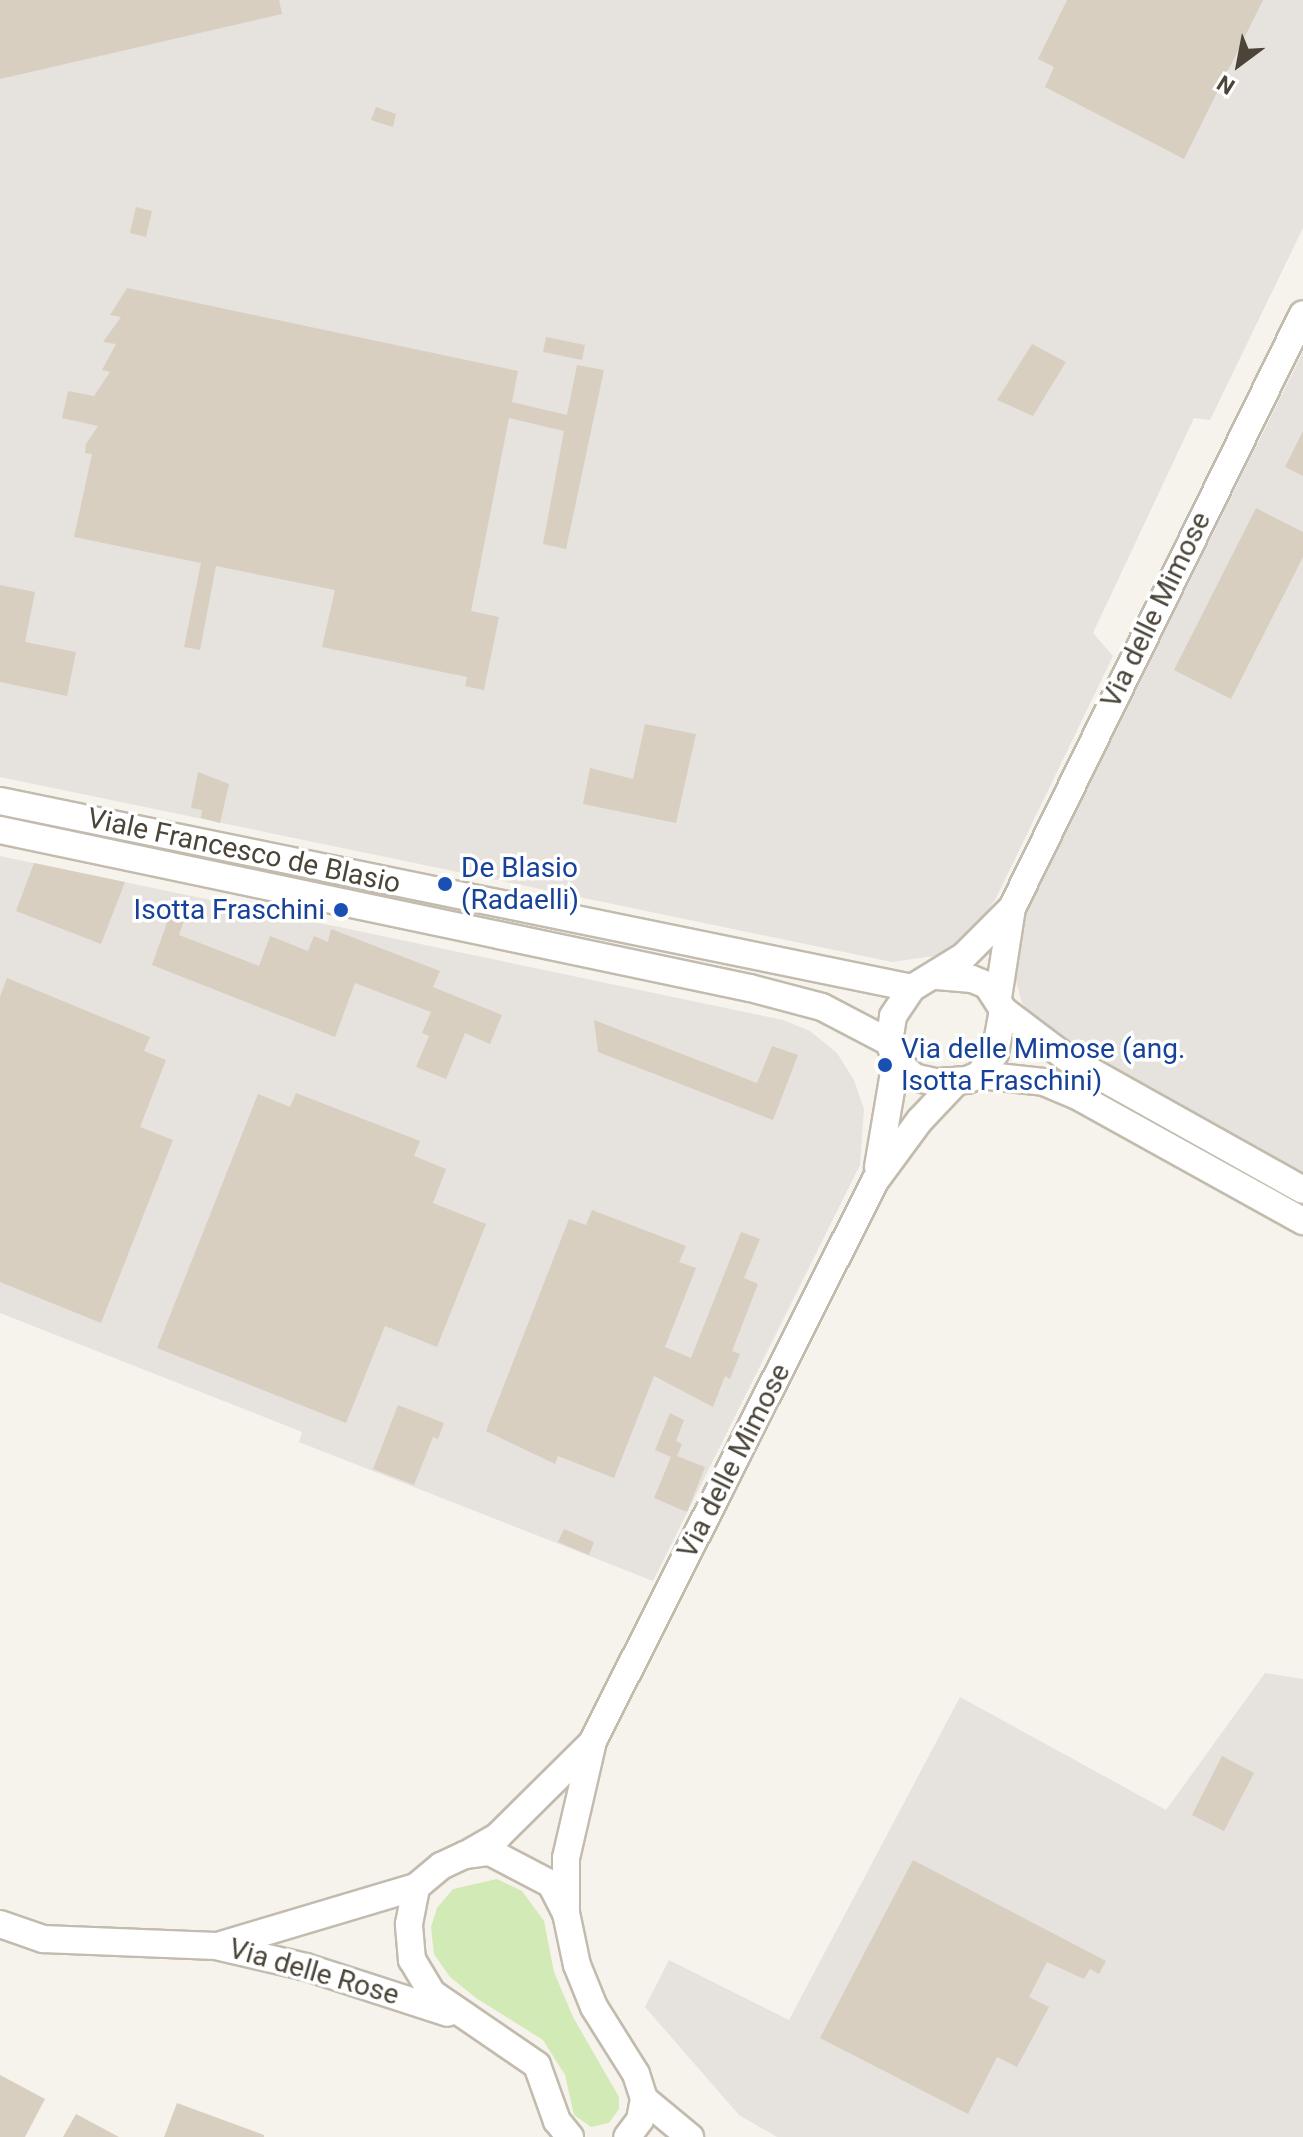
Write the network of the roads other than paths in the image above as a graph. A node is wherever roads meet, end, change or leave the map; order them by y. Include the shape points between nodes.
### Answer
1 (1303, 314) edge
2 (0, 801) edge
3 (0, 830) edge
4 (1012, 908) junction
5 (937, 976) junction
6 (912, 988) junction
7 (1000, 1004) junction
8 (893, 1051) junction
9 (968, 1078) junction
10 (875, 1181) junction
11 (1303, 1190) edge
12 (1303, 1221) edge
13 (593, 1741) junction
14 (465, 1855) junction
15 (416, 1887) junction
16 (566, 1913) junction
17 (0, 1924) edge
18 (216, 1946) junction
19 (463, 2018) junction
20 (644, 2099) junction
21 (561, 2132) edge
22 (627, 2137) edge
23 (690, 2137) edge

1 - 4 street, Via delle Mimose
2 - 6 street, Viale Francesco de Blasio
3 - 8 street, Viale Francesco de Blasio via 750,988 822,1007
4 - 5 street
4 - 7 street
5 - 6 street
5 - 7 street via 972,979
6 - 8 street via 893,1016
7 - 9 street via 1002,1035
7 - 11 street via 1067,1058
8 - 9 street via 914,1077
8 - 10 street, Via delle Mimose
9 - 10 street, Via delle Mimose via 920,1120
9 - 12 street via 1044,1082
10 - 13 street, Via delle Mimose
13 - 14 street, Via delle Mimose via 498,1836
13 - 16 street, Via delle Mimose via 566,1858
14 - 15 street, Via delle Mimose
14 - 16 street via 490,1852 524,1866 551,1884
15 - 18 street, Via delle Rose
15 - 19 street via 409,1924 412,1960 432,1993
16 - 20 street via 588,1993 636,2074
17 - 18 street via 43,1939
18 - 19 street, Via delle Rose via 306,1967
19 - 21 street via 513,2043 537,2065
20 - 22 street via 640,2120
20 - 23 street

